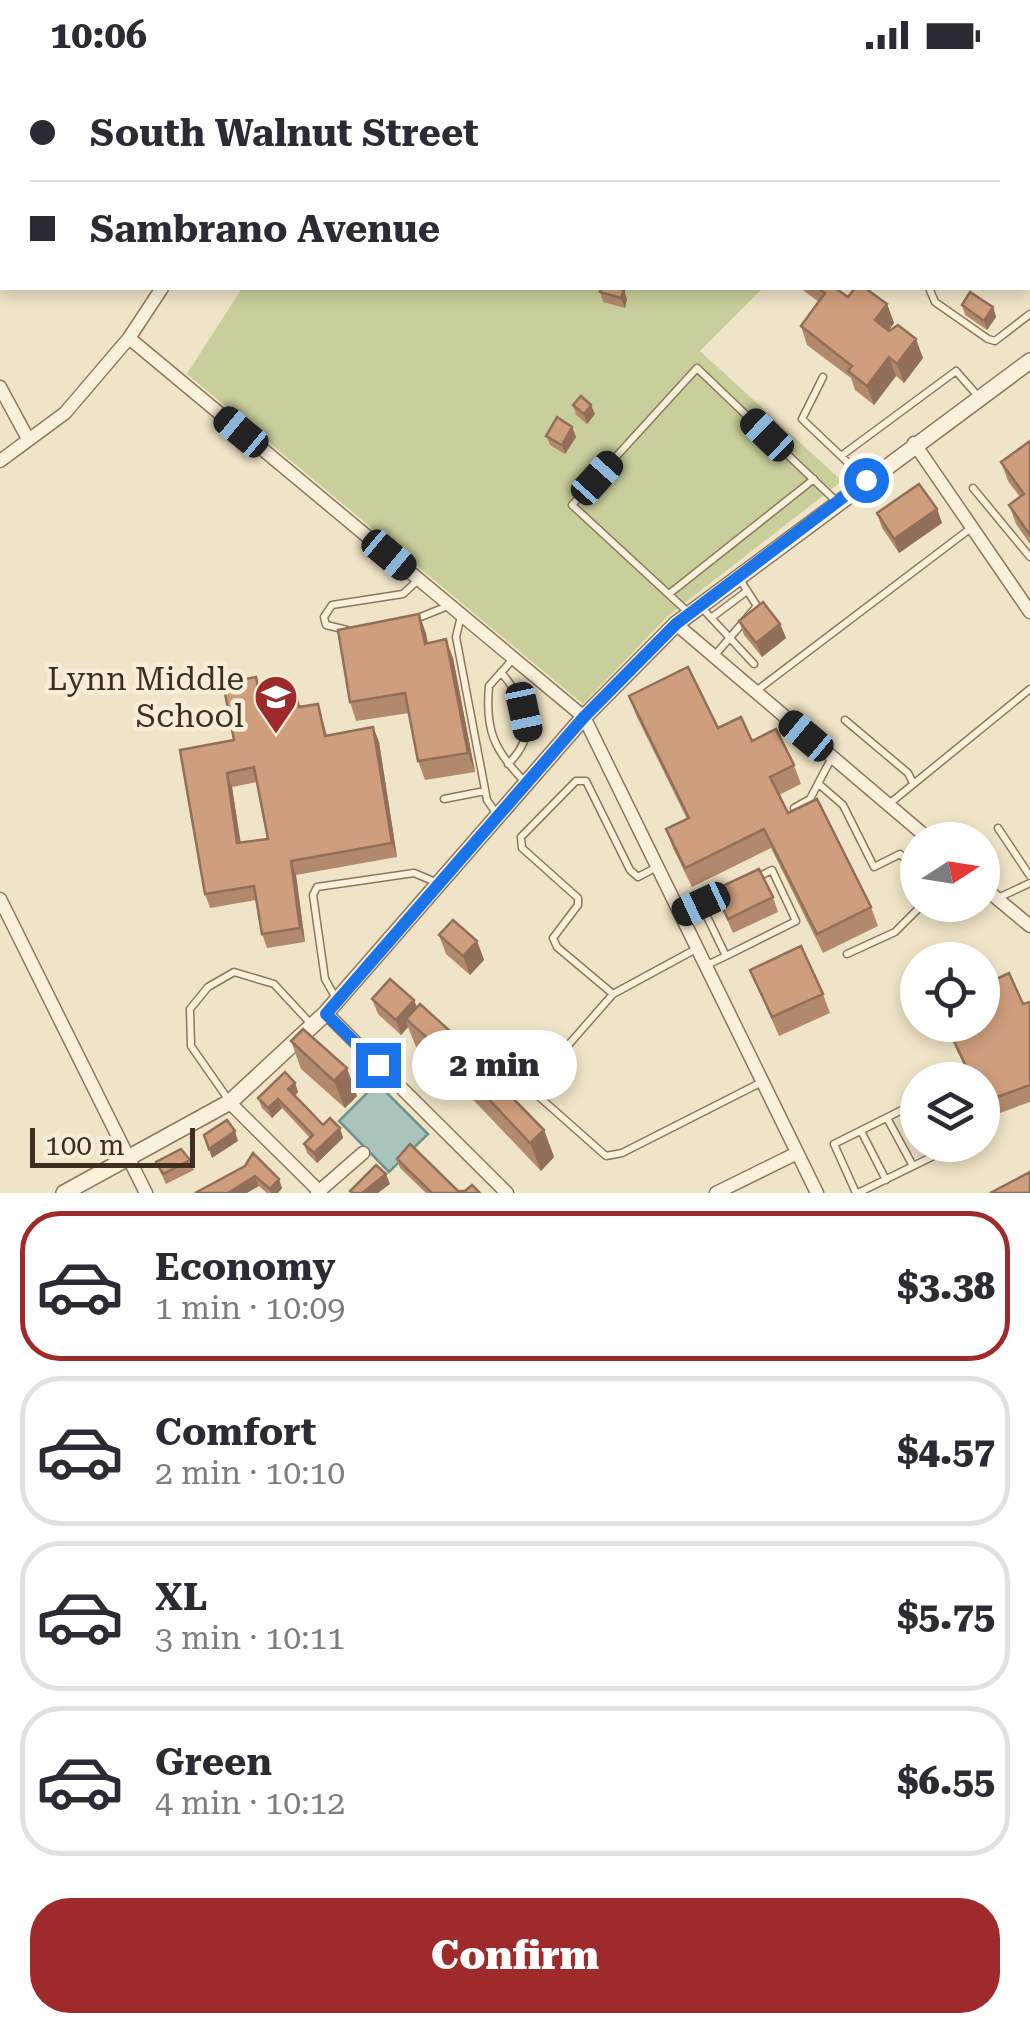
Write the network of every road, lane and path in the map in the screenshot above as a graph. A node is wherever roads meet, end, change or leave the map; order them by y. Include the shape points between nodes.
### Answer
1 (161, 290) edge
2 (930, 290) edge
3 (1030, 314) edge
4 (129, 338) junction
5 (1030, 361) edge
6 (823, 377) dead end
7 (0, 387) edge
8 (978, 396) junction
9 (28, 437) junction
10 (914, 443) junction
11 (841, 456) junction
12 (0, 461) edge
13 (814, 479) junction
14 (866, 480) junction
15 (973, 488) dead end
16 (838, 502) junction
17 (971, 528) junction
18 (1030, 557) edge
19 (418, 579) junction
20 (742, 584) junction
21 (669, 594) junction
22 (450, 605) junction
23 (1030, 612) edge
24 (700, 613) junction
25 (462, 615) junction
26 (394, 623) edge
27 (676, 624) junction
28 (360, 628) edge
29 (730, 638) junction
30 (713, 656) junction
31 (514, 658) junction
32 (754, 664) dead end
33 (501, 672) junction
34 (1030, 689) edge
35 (755, 692) junction
36 (584, 717) junction
37 (846, 720) dead end
38 (832, 758) junction
39 (508, 764) junction
40 (527, 783) junction
41 (913, 783) junction
42 (820, 785) junction
43 (485, 791) junction
44 (444, 798) dead end
45 (888, 805) junction
46 (794, 808) edge
47 (498, 816) junction
48 (908, 822) edge
49 (1000, 831) edge
50 (900, 854) edge
51 (657, 867) junction
52 (754, 879) edge
53 (1030, 879) edge
54 (439, 884) junction
55 (736, 887) edge
56 (1000, 896) edge
57 (0, 898) edge
58 (1000, 901) edge
59 (701, 904) junction
60 (680, 914) junction
61 (905, 922) edge
62 (1030, 926) edge
63 (697, 949) junction
64 (847, 954) dead end
65 (726, 956) junction
66 (706, 966) junction
67 (613, 994) junction
68 (337, 1000) junction
69 (326, 1014) junction
70 (312, 1026) junction
71 (762, 1082) junction
72 (229, 1101) junction
73 (900, 1111) edge
74 (886, 1118) junction
75 (860, 1131) junction
76 (797, 1152) junction
77 (363, 1153) dead end
78 (130, 1158) junction
79 (921, 1162) edge
80 (912, 1166) junction
81 (886, 1180) junction
82 (319, 1192) edge
83 (64, 1193) edge
84 (146, 1193) edge
85 (507, 1193) edge
86 (716, 1193) edge
87 (817, 1193) edge
88 (857, 1193) edge

1 - 4 street
2 - 3 lane via 936,302 995,341
4 - 9 street via 65,413
4 - 19 street
5 - 8 street
6 - 11 lane via 802,419
7 - 9 street
8 - 10 street
8 - 11 lane via 956,371
9 - 12 street
10 - 14 street
10 - 17 street
11 - 14 lane
13 - 16 lane
13 - 21 lane
13 - 21 lane via 697,368 572,505
14 - 16 street
15 - 18 lane
16 - 20 street
17 - 23 street
17 - 35 lane
19 - 22 street
19 - 28 lane via 403,594 332,605 324,618 331,629
20 - 24 street
20 - 29 lane via 757,606
21 - 24 lane
22 - 25 street
22 - 26 lane via 427,618
24 - 27 street
24 - 29 lane
25 - 31 street
25 - 43 lane via 456,637
27 - 30 street
27 - 36 street
29 - 30 lane
29 - 32 lane
30 - 35 street
31 - 33 lane
31 - 36 street
33 - 39 lane via 488,696 497,752
33 - 39 lane via 529,734
34 - 41 lane
35 - 38 street
36 - 40 street
36 - 51 street
37 - 41 lane
38 - 42 lane
38 - 45 street
39 - 40 lane
40 - 47 street
41 - 45 lane
42 - 46 lane
42 - 50 lane via 843,805 874,868
43 - 44 lane
43 - 47 lane
45 - 48 street
47 - 54 street
49 - 53 lane
51 - 60 street
51 - 67 lane via 638,877 630,870 586,781 576,780 521,837 522,848 578,898 553,938 556,946
52 - 65 lane via 772,870 796,921
53 - 56 lane
54 - 68 street
54 - 68 lane via 414,873 318,887 313,895 325,978
55 - 59 lane
57 - 78 street
58 - 62 street
59 - 60 lane
59 - 65 lane
60 - 63 street
61 - 64 lane
63 - 66 street
63 - 67 lane
65 - 66 lane
66 - 71 street
67 - 71 lane via 535,1083 536,1094 606,1156
68 - 69 street
69 - 70 street
69 - 85 street
70 - 72 street
70 - 72 lane via 274,984 234,972 208,987 190,1008 191,1046
71 - 76 street
72 - 78 street
72 - 82 street
73 - 74 lane
74 - 75 lane
74 - 80 lane
75 - 81 lane
75 - 88 lane via 834,1144
76 - 86 street
76 - 87 street
77 - 82 street
78 - 83 street
78 - 84 street
79 - 80 lane
80 - 81 lane
81 - 88 lane

